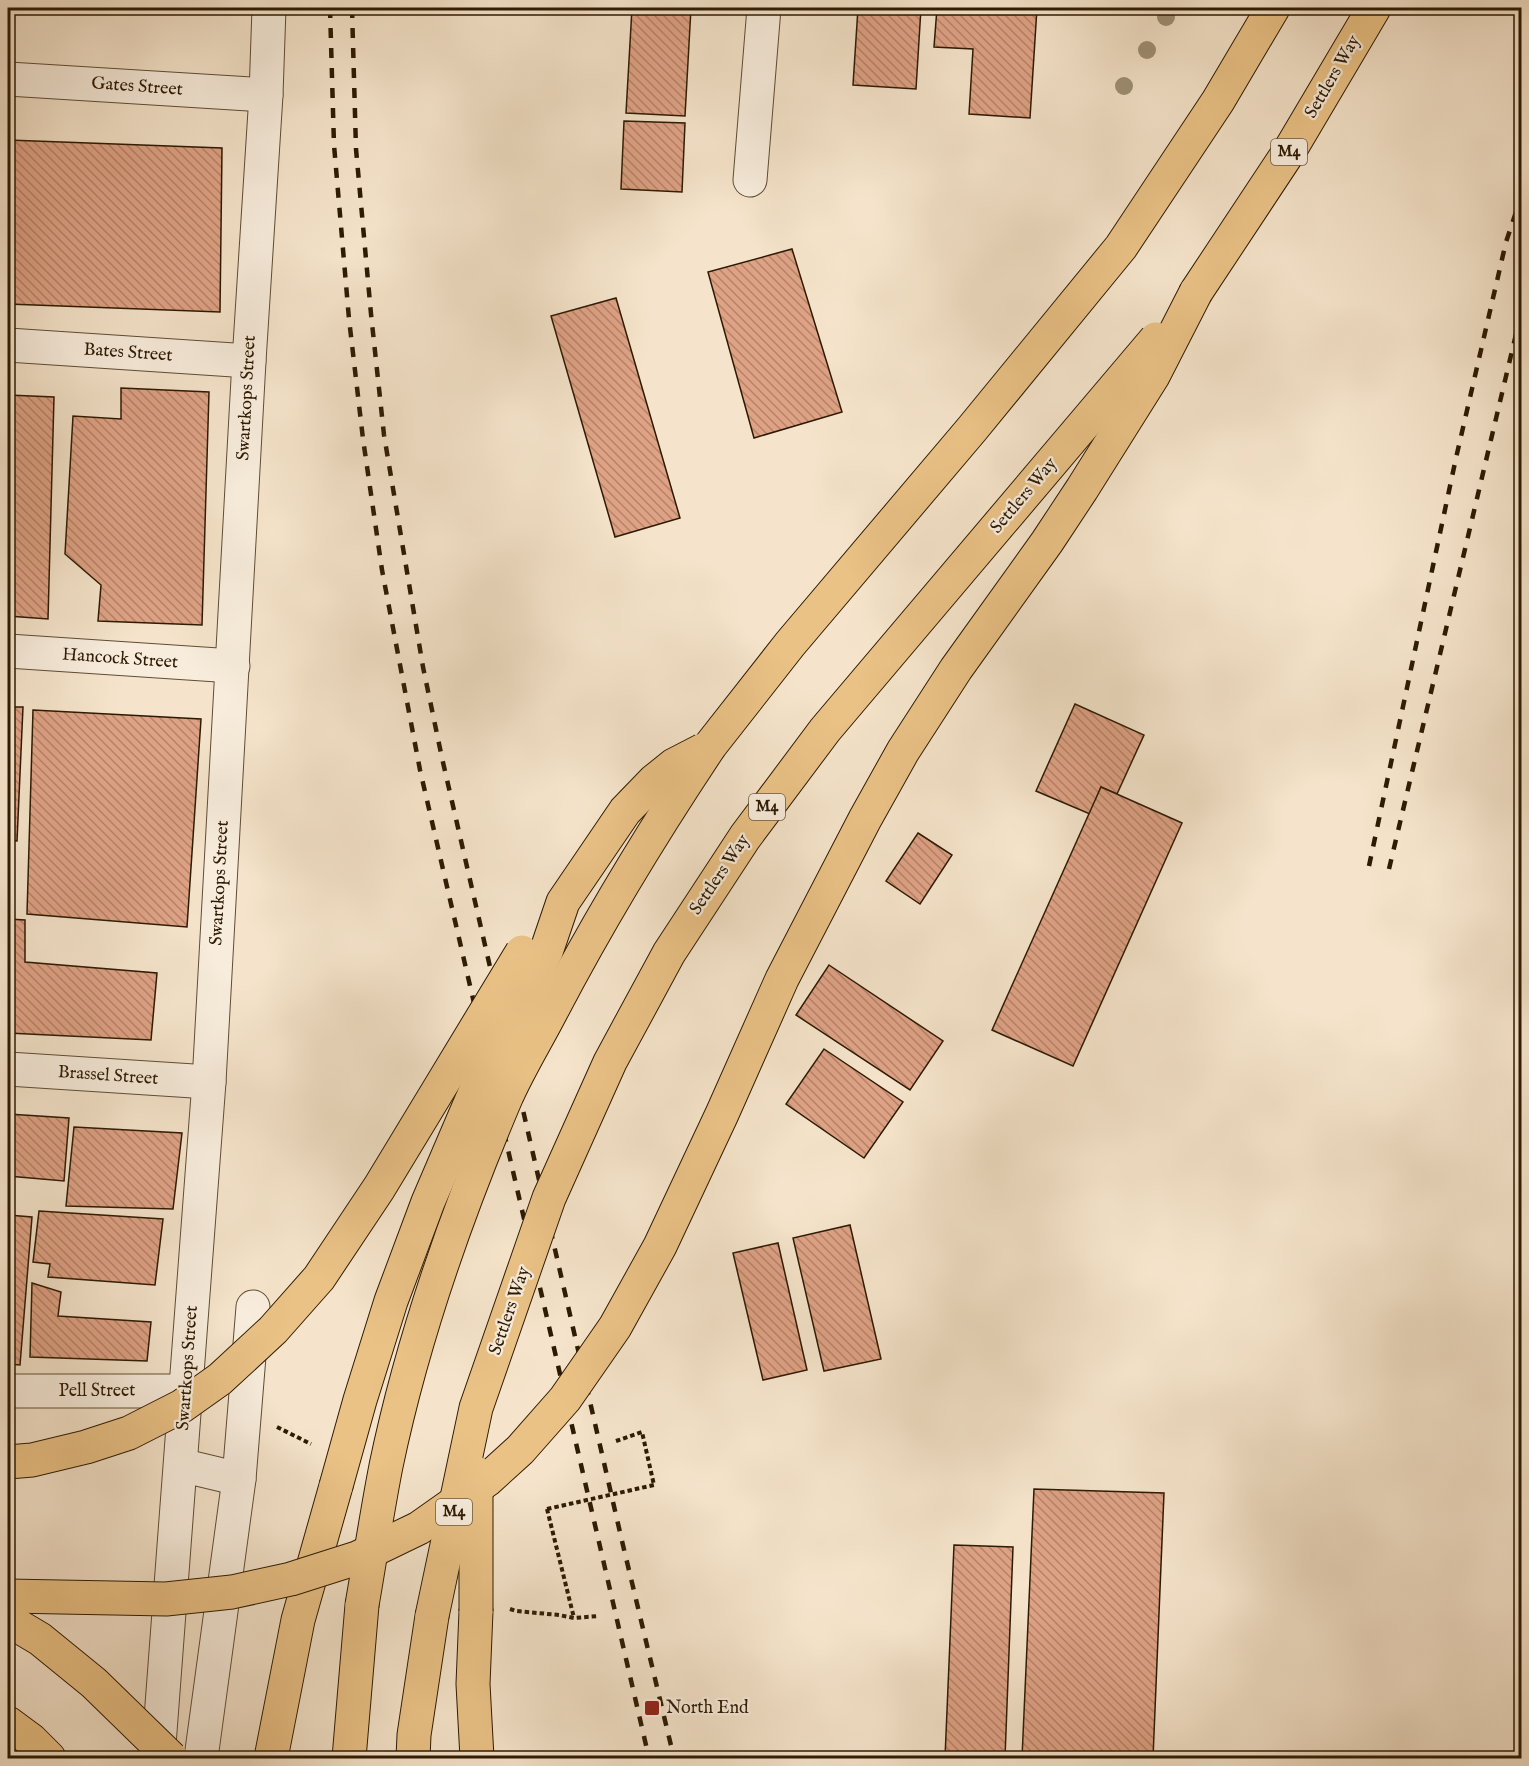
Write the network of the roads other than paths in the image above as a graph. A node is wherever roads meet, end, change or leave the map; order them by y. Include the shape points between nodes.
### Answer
1 (269, 8) edge
2 (764, 8) edge
3 (1273, 8) edge
4 (1374, 8) edge
5 (8, 79) edge
6 (266, 95) junction
7 (750, 180) dead end
8 (1196, 292) junction
9 (8, 345) edge
10 (249, 361) junction
11 (8, 651) edge
12 (233, 666) junction
13 (710, 746) junction
14 (563, 902) junction
15 (8, 1069) edge
16 (209, 1082) junction
17 (253, 1307) dead end
18 (8, 1391) edge
19 (186, 1391) junction
20 (476, 1408) junction
21 (8, 1462) edge
22 (181, 1467) junction
23 (239, 1479) junction
24 (8, 1596) edge
25 (8, 1620) edge
26 (8, 1723) edge
27 (49, 1758) edge
28 (158, 1758) edge
29 (171, 1758) edge
30 (201, 1758) edge
31 (271, 1758) edge
32 (349, 1758) edge
33 (413, 1758) edge
34 (477, 1758) edge

1 - 6 street, Swartkops Street
2 - 7 street
3 - 13 highway via 1218,101 1121,248 790,644
4 - 8 highway, Settlers Way / M4 via 1290,150
5 - 6 street, Gates Street
6 - 10 street, Swartkops Street
8 - 20 highway, Settlers Way / M4, bridge via 825,730 745,837 669,953 610,1062 549,1197
8 - 24 highway, bridge via 1153,376 1082,489 903,751 782,980 660,1246 609,1336 565,1400 520,1450 487,1480 419,1528 357,1558 291,1579 231,1592 166,1599
9 - 10 street, Bates Street
10 - 12 street, Swartkops Street
11 - 12 street, Hancock Street
12 - 16 street, Swartkops Street
13 - 14 highway, bridge via 674,765 625,811
13 - 32 highway, bridge via 615,894 573,970 506,1097 465,1199 433,1292 386,1466 362,1605
14 - 21 highway, bridge via 527,944 379,1188 325,1269 273,1330 182,1406 129,1433 32,1460
14 - 31 highway, bridge via 546,952 476,1090 391,1301 298,1620
15 - 16 street, Brassel Street
16 - 19 street, Swartkops Street
17 - 23 street
18 - 19 street, Pell Street
19 - 22 street, Swartkops Street
20 - 33 highway, Settlers Way / M4, bridge via 432,1616
20 - 34 highway, bridge via 472,1684
22 - 23 street
22 - 28 street, Swartkops Street via 167,1723
23 - 30 street
25 - 29 highway, bridge via 40,1639 94,1683
26 - 27 highway

